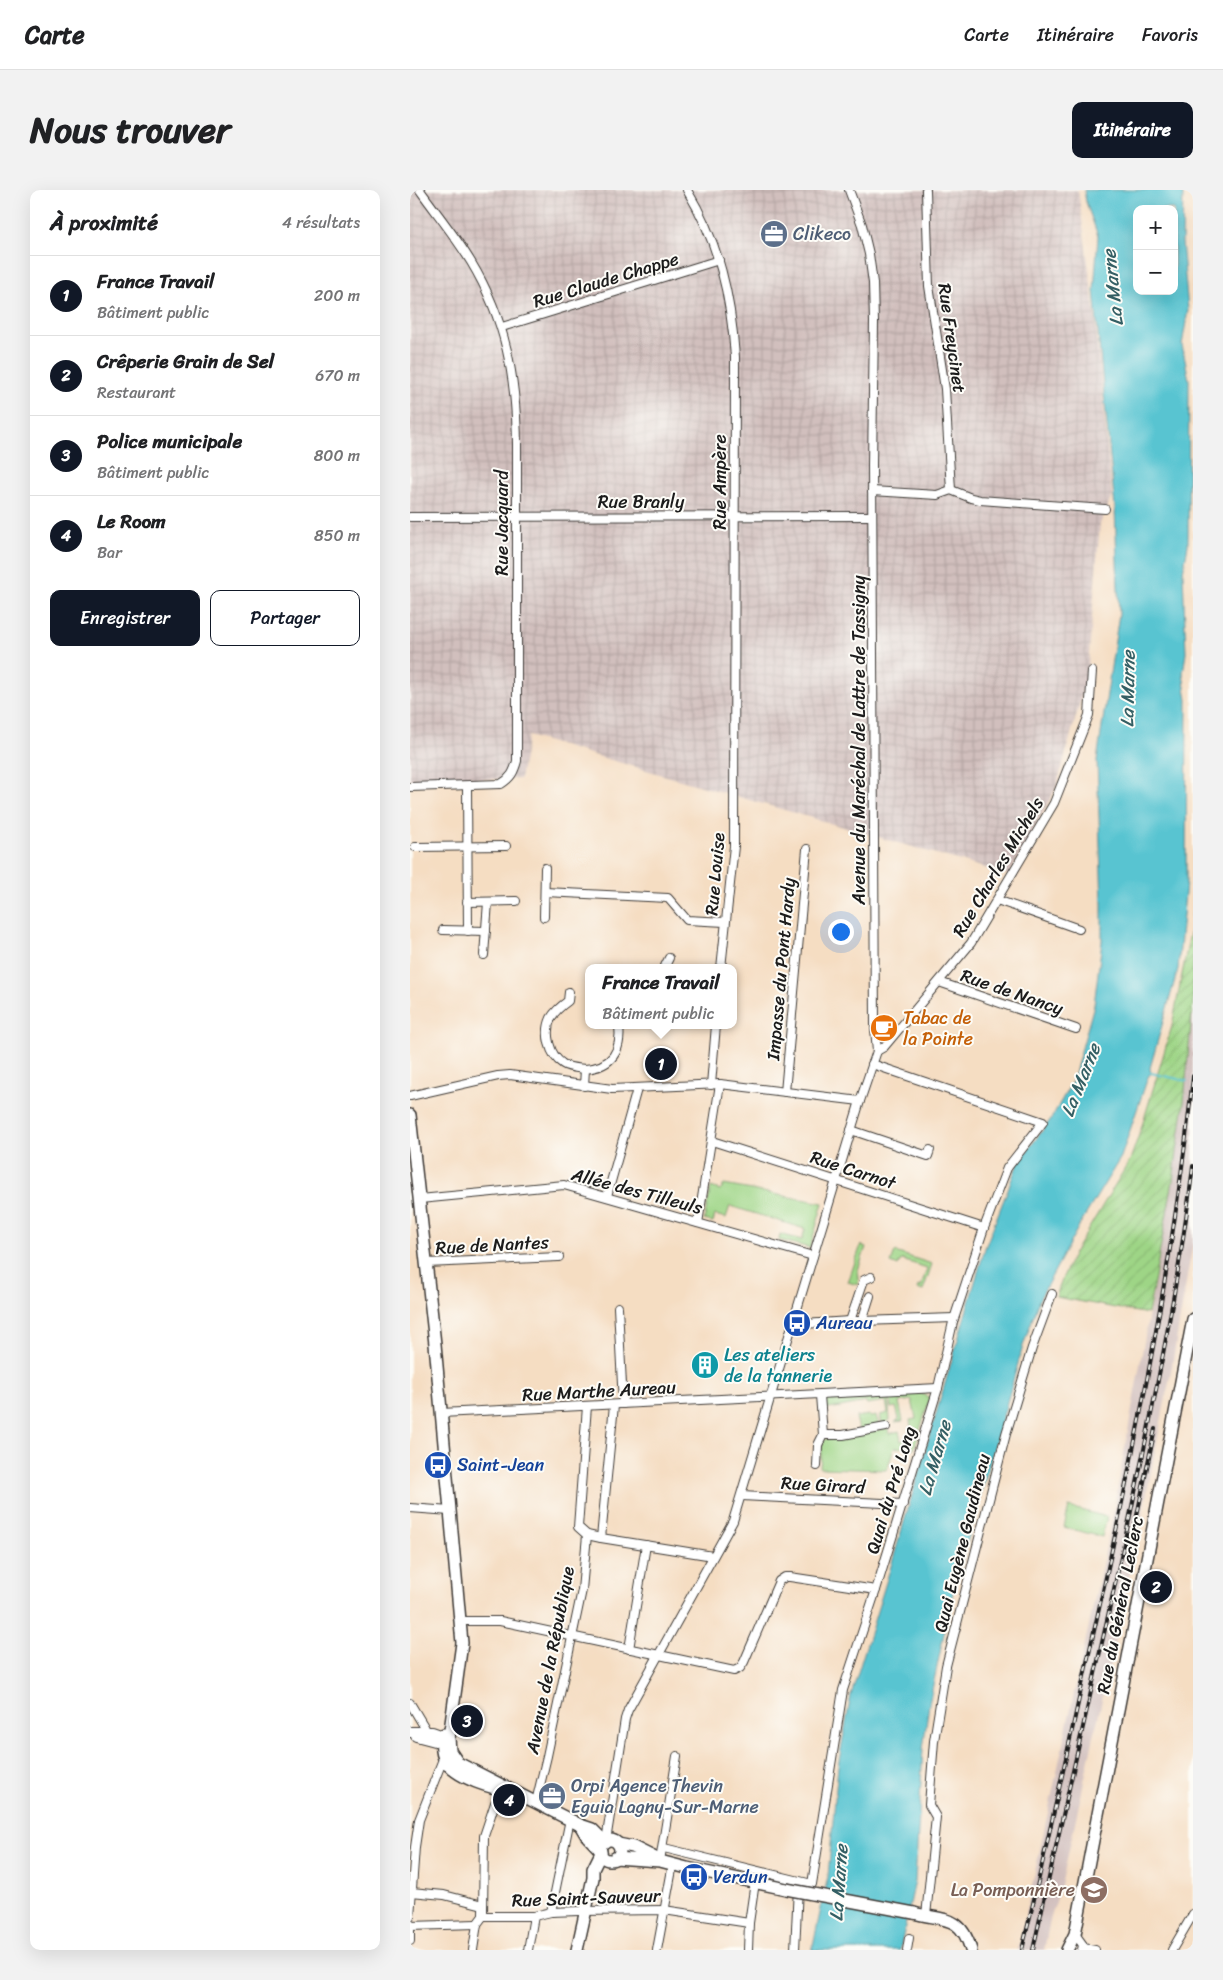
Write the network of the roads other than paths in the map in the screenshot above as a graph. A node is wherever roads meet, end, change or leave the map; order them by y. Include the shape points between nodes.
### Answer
1 (420, 190) edge
2 (687, 190) edge
3 (849, 190) edge
4 (926, 190) edge
5 (719, 260) junction
6 (502, 327) junction
7 (952, 490) junction
8 (872, 491) junction
9 (1105, 509) dead end
10 (410, 516) edge
11 (735, 516) junction
12 (872, 516) junction
13 (517, 517) junction
14 (1092, 671) dead end
15 (734, 783) joint
16 (467, 786) junction
17 (410, 787) edge
18 (467, 846) junction
19 (506, 846) dead end
20 (415, 847) dead end
21 (807, 849) dead end
22 (545, 868) dead end
23 (544, 892) junction
24 (996, 900) junction
25 (516, 901) dead end
26 (468, 902) junction
27 (488, 902) junction
28 (544, 918) dead end
29 (725, 922) junction
30 (1079, 929) dead end
31 (443, 930) dead end
32 (468, 931) junction
33 (486, 931) junction
34 (484, 955) dead end
35 (669, 958) dead end
36 (666, 964) edge
37 (721, 964) edge
38 (939, 982) junction
39 (569, 992) dead end
40 (619, 1029) edge
41 (716, 1029) edge
42 (1076, 1029) dead end
43 (877, 1051) junction
44 (872, 1064) junction
45 (585, 1069) junction
46 (711, 1084) junction
47 (720, 1084) junction
48 (584, 1086) junction
49 (637, 1088) junction
50 (784, 1092) junction
51 (410, 1096) edge
52 (860, 1101) junction
53 (410, 1115) edge
54 (851, 1130) junction
55 (712, 1141) junction
56 (930, 1150) dead end
57 (836, 1181) junction
58 (416, 1193) edge
59 (607, 1196) junction
60 (698, 1223) junction
61 (984, 1228) junction
62 (813, 1256) junction
63 (559, 1257) dead end
64 (427, 1263) junction
65 (871, 1277) dead end
66 (1052, 1294) dead end
67 (870, 1296) dead end
68 (618, 1307) dead end
69 (954, 1318) junction
70 (1193, 1319) edge
71 (862, 1320) junction
72 (850, 1321) junction
73 (804, 1324) dead end
74 (938, 1388) junction
75 (820, 1395) junction
76 (770, 1398) junction
77 (623, 1404) junction
78 (614, 1405) junction
79 (588, 1406) junction
80 (441, 1413) junction
81 (886, 1427) dead end
82 (823, 1435) junction
83 (817, 1466) dead end
84 (742, 1496) junction
85 (903, 1504) junction
86 (410, 1508) edge
87 (450, 1510) junction
88 (587, 1534) junction
89 (601, 1538) junction
90 (646, 1545) junction
91 (713, 1556) junction
92 (876, 1590) junction
93 (460, 1621) junction
94 (572, 1636) junction
95 (629, 1649) junction
96 (660, 1655) junction
97 (410, 1704) edge
98 (415, 1734) edge
99 (446, 1738) junction
100 (442, 1755) junction
101 (677, 1756) dead end
102 (503, 1790) junction
103 (521, 1795) junction
104 (536, 1802) junction
105 (410, 1817) edge
106 (419, 1820) junction
107 (575, 1822) junction
108 (664, 1848) junction
109 (607, 1851) junction
110 (660, 1860) junction
111 (673, 1864) junction
112 (798, 1880) junction
113 (755, 1882) junction
114 (412, 1892) junction
115 (483, 1905) junction
116 (664, 1910) junction
117 (585, 1911) junction
118 (551, 1912) junction
119 (1193, 1914) edge
120 (483, 1916) junction
121 (534, 1916) junction
122 (410, 1917) edge
123 (928, 1917) junction
124 (410, 1922) edge
125 (749, 1923) junction
126 (477, 1924) junction
127 (410, 1926) edge
128 (750, 1937) junction
129 (909, 1938) dead end
130 (410, 1941) edge
131 (1070, 1944) edge
132 (1083, 1949) edge
133 (473, 1950) edge
134 (528, 1950) edge
135 (577, 1950) edge
136 (657, 1950) edge
137 (748, 1950) edge
138 (755, 1950) edge
139 (795, 1950) edge
140 (907, 1950) edge
141 (965, 1950) edge
142 (971, 1950) edge
143 (1094, 1950) edge
144 (1172, 1950) edge

1 - 6 street, Rue Jacquard via 471,261
2 - 5 street, Rue Ampère via 703,216
3 - 8 street, Avenue du Maréchal de Lattre de Tassigny via 862,224 873,283
4 - 7 street, Rue Freycinet via 929,286 945,389
5 - 6 street, Rue Claude Chappe
5 - 11 street, Rue Ampère via 730,303 734,341
6 - 13 street, Rue Jacquard via 516,395
7 - 8 street via 937,496
7 - 9 street via 980,500
8 - 12 street, Avenue du Maréchal de Lattre de Tassigny
10 - 13 street, Rue Branly
11 - 12 street, Rue Branly
11 - 13 street, Rue Branly
11 - 15 street, Rue Ampère
12 - 43 street, Avenue du Maréchal de Lattre de Tassigny
13 - 16 street, Rue Jacquard via 517,761 512,775 501,784
14 - 24 street, Rue Charles Michels via 1089,715 1054,804
15 - 29 street, Rue Louise via 734,846
16 - 17 street, Rue Jacquard
16 - 18 street
18 - 19 street
18 - 20 street
18 - 26 street
21 - 50 street, Impasse du Pont Hardy
22 - 23 street
23 - 28 street
23 - 29 street via 668,898 687,920
24 - 30 street
24 - 38 street, Rue Charles Michels via 971,943
25 - 27 street
26 - 27 street
26 - 32 street
27 - 33 street
29 - 37 street, Rue Louise
31 - 32 street
32 - 33 street
33 - 34 street
35 - 36 street
38 - 42 street, Rue de Nancy
38 - 43 street, Rue Charles Michels via 884,1047
39 - 45 street via 568,1002 552,1017 549,1043 562,1064
40 - 45 street via 620,1042 612,1057 604,1065
41 - 46 street
43 - 44 street, Avenue du Maréchal de Lattre de Tassigny
44 - 52 street, Avenue du Maréchal de Lattre de Tassigny
44 - 61 street, Quai du Pré Long via 1043,1122 1007,1168
45 - 48 street
46 - 47 street
46 - 49 street
47 - 50 street
47 - 55 street
48 - 49 street via 612,1090
48 - 51 street via 510,1075
49 - 59 street
50 - 52 street
52 - 54 street, Avenue du Maréchal de Lattre de Tassigny
53 - 58 main road
54 - 56 street via 928,1156
54 - 57 street, Avenue du Maréchal de Lattre de Tassigny
55 - 57 street, Rue Carnot
55 - 60 street
57 - 61 street, Rue Carnot
57 - 62 street, Avenue du Maréchal de Lattre de Tassigny
58 - 59 street, Allée des Tilleuls via 553,1185 574,1186
58 - 64 main road
59 - 60 street, Allée des Tilleuls
60 - 62 street, Allée des Tilleuls
61 - 69 street, Quai du Pré Long
62 - 76 street, Avenue du Maréchal de Lattre de Tassigny
63 - 64 street, Rue de Nantes
64 - 80 main road
65 - 72 street via 864,1280
66 - 123 street, Quai Eugène Gaudineau via 1009,1424 946,1666 934,1741 929,1806 936,1818
67 - 71 street
68 - 77 street
69 - 71 street
69 - 74 street, Quai du Pré Long
70 - 131 main road, Rue du Général Leclerc via 1082,1897
71 - 72 street
72 - 73 street
74 - 75 street, Rue Marthe Aureau
74 - 85 street, Quai du Pré Long
75 - 76 street, Rue Marthe Aureau
75 - 82 street
76 - 77 street, Rue Marthe Aureau
76 - 84 street, Avenue du Maréchal de Lattre de Tassigny
77 - 78 street, Rue Marthe Aureau
78 - 79 street, Rue Marthe Aureau
78 - 89 street
79 - 80 street, Rue Marthe Aureau
79 - 88 street, Avenue de la République via 577,1522
80 - 87 main road
81 - 82 street
82 - 83 street via 818,1445
84 - 85 street, Rue Girard
84 - 91 street, Avenue du Maréchal de Lattre de Tassigny via 733,1522
85 - 92 street, Quai du Pré Long
86 - 87 street
87 - 93 main road
88 - 89 street
88 - 94 street, Avenue de la République via 582,1590
89 - 90 street
90 - 91 street
90 - 95 street
91 - 96 street, Avenue du Maréchal de Lattre de Tassigny
92 - 96 street via 786,1577 779,1581 740,1668 722,1669
92 - 112 street, Quai du Pré Long via 843,1690 812,1884
93 - 94 street via 500,1621
93 - 99 main road via 462,1643
94 - 95 street
94 - 104 street, Avenue de la République
95 - 96 street
96 - 109 street, Avenue du Maréchal de Lattre de Tassigny via 625,1718
97 - 98 street via 425,1728
98 - 99 street via 436,1733
98 - 100 street
99 - 100 main road
99 - 103 main road via 458,1763
100 - 102 main road via 448,1766 459,1774
100 - 106 street
101 - 108 street
102 - 103 main road
102 - 115 street via 484,1836
103 - 104 main road
104 - 107 main road
105 - 106 street
106 - 114 street
107 - 109 main road via 592,1829
107 - 118 street
108 - 110 street
108 - 112 street
109 - 110 main road
109 - 110 main road via 619,1853 618,1844 633,1847
109 - 117 main road via 593,1878
110 - 111 main road
111 - 113 main road
111 - 116 street
112 - 139 street
113 - 123 main road, bridge
113 - 125 street
114 - 115 street via 444,1895
114 - 122 street
115 - 120 street
116 - 117 street, Rue Saint-Sauveur
116 - 125 street, Rue Saint-Sauveur
116 - 136 street
117 - 118 street, Rue Saint-Sauveur
117 - 135 main road
118 - 121 street, Rue Saint-Sauveur
119 - 144 street
120 - 121 street, Rue Saint-Sauveur
120 - 126 street
121 - 134 street
123 - 141 main road via 956,1932
123 - 142 main road via 956,1923 965,1932
124 - 127 street
125 - 128 street
126 - 127 street
126 - 133 street
127 - 130 street
128 - 137 street
128 - 138 street
129 - 140 street
131 - 132 street
132 - 143 street

